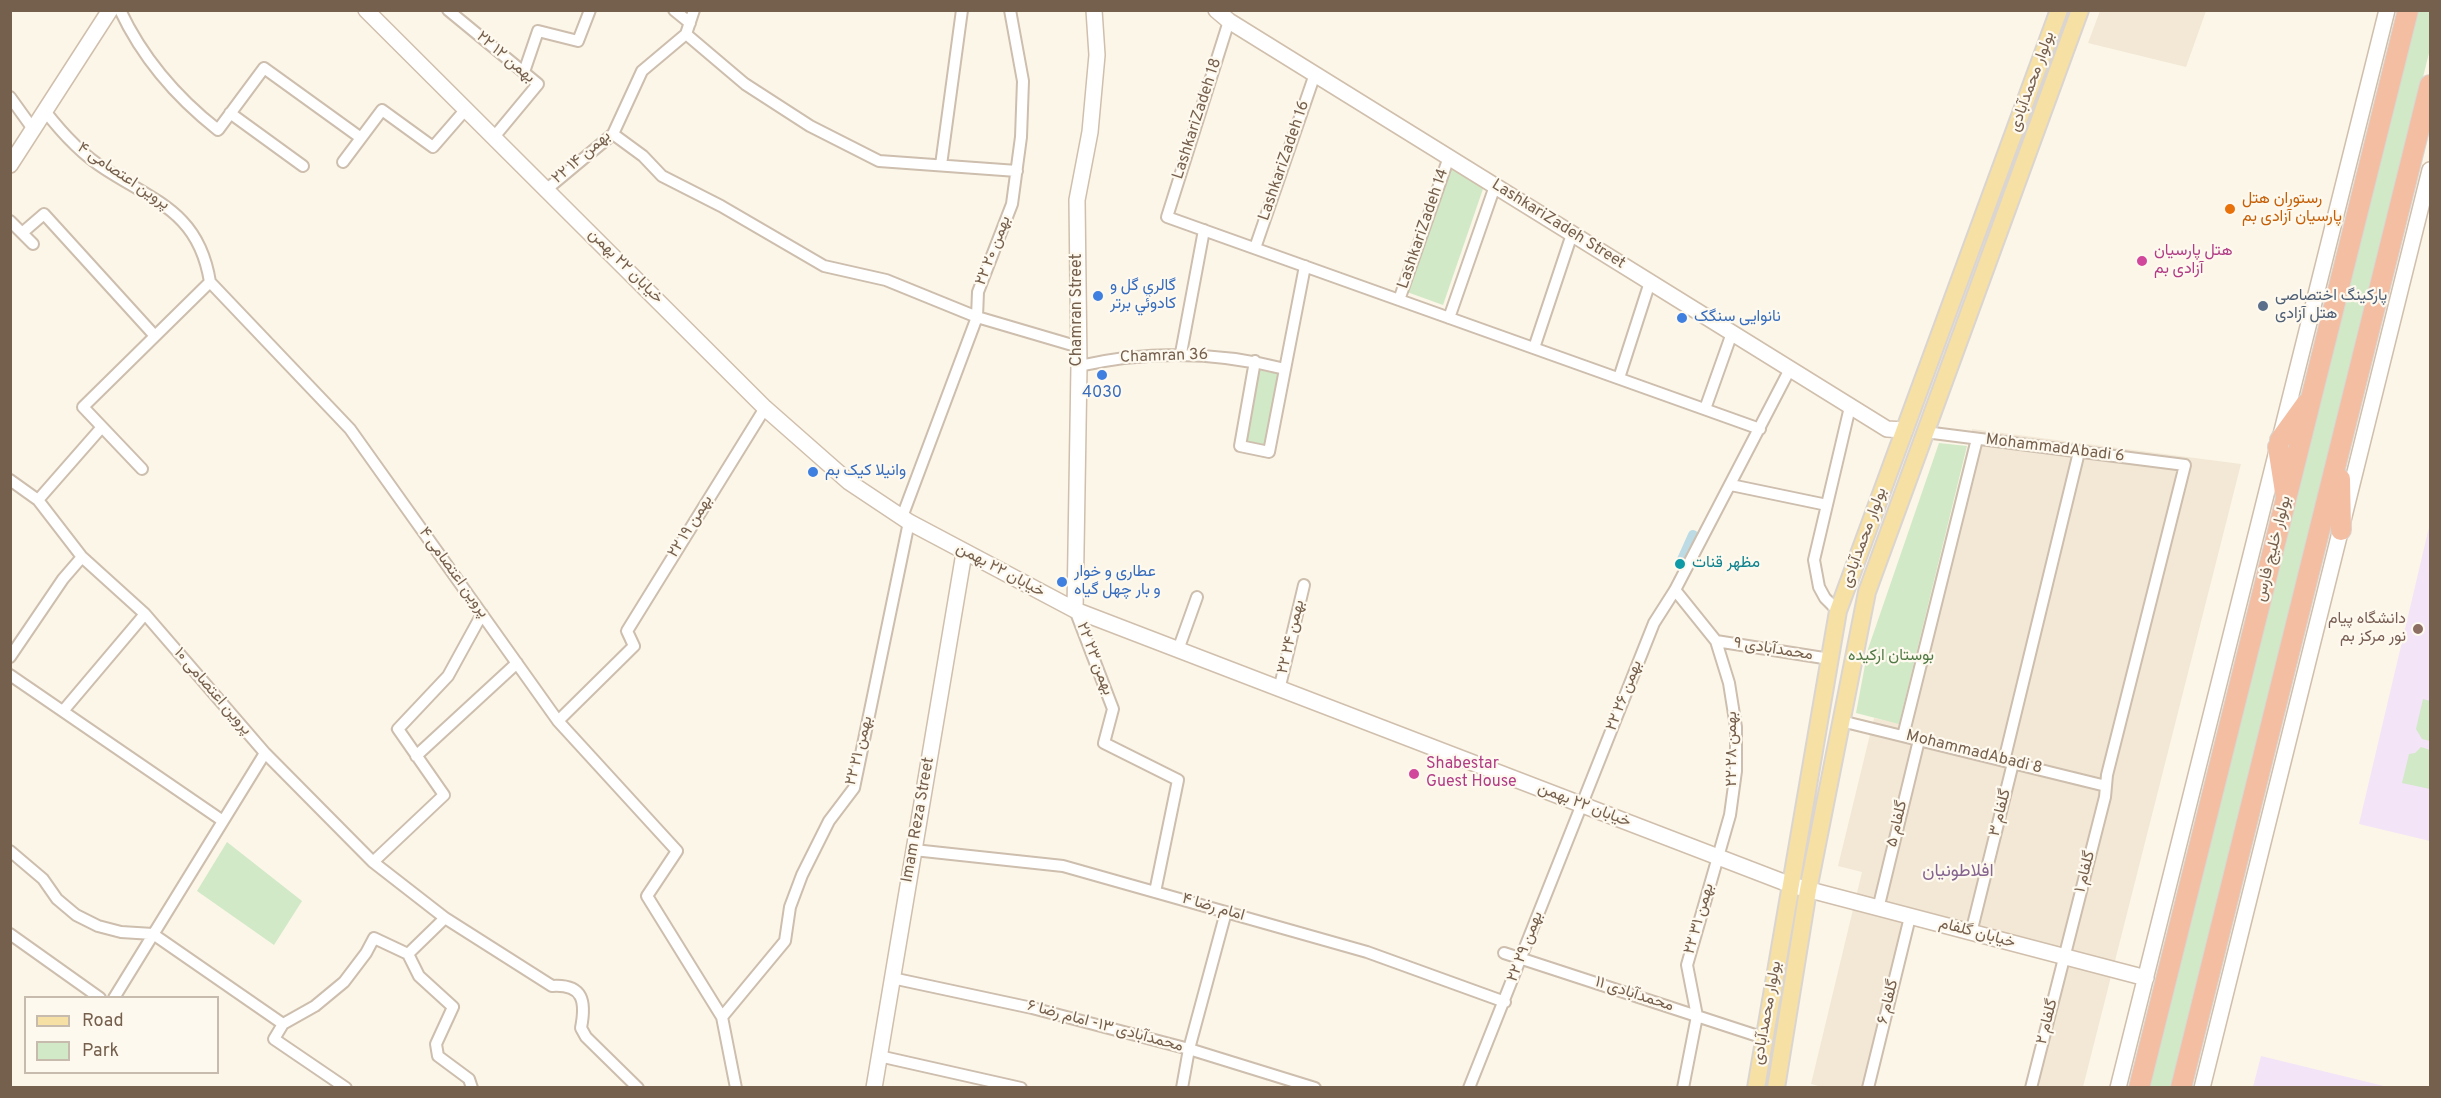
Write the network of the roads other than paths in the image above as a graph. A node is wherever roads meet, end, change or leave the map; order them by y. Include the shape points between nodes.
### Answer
1 (110, 10) edge
2 (120, 10) edge
3 (366, 10) edge
4 (448, 10) edge
5 (590, 10) edge
6 (674, 10) edge
7 (694, 10) edge
8 (962, 10) edge
9 (1010, 10) edge
10 (1094, 10) edge
11 (1216, 10) edge
12 (2059, 10) edge
13 (2080, 10) edge
14 (2386, 10) edge
15 (2408, 10) edge
16 (1229, 21) junction
17 (690, 23) junction
18 (686, 34) junction
19 (524, 72) junction
20 (1315, 74) junction
21 (2430, 85) edge
22 (10, 97) edge
23 (466, 109) junction
24 (45, 111) junction
25 (230, 114) junction
26 (33, 129) junction
27 (613, 134) junction
28 (494, 137) junction
29 (361, 138) junction
30 (1449, 157) junction
31 (343, 162) dead end
32 (10, 165) edge
33 (941, 165) junction
34 (303, 166) dead end
35 (2430, 170) edge
36 (1017, 171) junction
37 (1495, 186) junction
38 (547, 189) junction
39 (10, 221) edge
40 (1204, 230) junction
41 (22, 233) junction
42 (1572, 234) junction
43 (33, 244) dead end
44 (1255, 248) junction
45 (1305, 266) junction
46 (210, 282) junction
47 (1650, 282) junction
48 (1398, 300) junction
49 (977, 317) junction
50 (1449, 318) junction
51 (1732, 333) junction
52 (155, 336) junction
53 (1079, 347) junction
54 (1534, 348) junction
55 (1181, 353) junction
56 (1255, 361) junction
57 (1079, 366) junction
58 (1285, 369) junction
59 (1790, 369) junction
60 (1619, 378) junction
61 (2313, 394) junction
62 (1851, 406) junction
63 (765, 408) junction
64 (1705, 409) junction
65 (102, 427) junction
66 (1760, 429) junction
67 (1905, 430) junction
68 (1925, 432) junction
69 (1977, 439) junction
70 (2279, 443) junction
71 (2079, 452) junction
72 (2339, 453) junction
73 (2185, 465) joint
74 (142, 469) dead end
75 (10, 480) edge
76 (1731, 485) junction
77 (38, 500) junction
78 (2286, 500) junction
79 (1827, 505) junction
80 (905, 519) junction
81 (2341, 530) junction
82 (964, 553) junction
83 (82, 557) junction
84 (1304, 585) dead end
85 (1675, 590) junction
86 (1197, 597) dead end
87 (1075, 610) junction
88 (1838, 611) junction
89 (145, 614) junction
90 (482, 614) junction
91 (1716, 641) junction
92 (1178, 650) junction
93 (10, 657) edge
94 (1830, 659) junction
95 (517, 663) junction
96 (10, 675) edge
97 (1279, 690) junction
98 (63, 711) junction
99 (558, 721) junction
100 (1841, 721) junction
101 (1903, 736) junction
102 (1919, 740) junction
103 (265, 753) junction
104 (416, 756) junction
105 (2009, 762) junction
106 (2106, 786) junction
107 (1582, 805) junction
108 (223, 821) junction
109 (914, 850) junction
110 (10, 851) edge
111 (1718, 857) junction
112 (373, 862) junction
113 (1791, 885) junction
114 (1808, 890) junction
115 (1155, 892) junction
116 (1878, 909) junction
117 (1226, 912) junction
118 (1910, 917) junction
119 (445, 918) junction
120 (1971, 933) junction
121 (153, 934) junction
122 (12, 936) edge
123 (1504, 953) dead end
124 (408, 954) junction
125 (2064, 957) junction
126 (1521, 959) junction
127 (892, 978) junction
128 (2146, 978) junction
129 (97, 996) edge
130 (115, 996) edge
131 (1504, 1002) junction
132 (1697, 1016) junction
133 (722, 1017) junction
134 (283, 1024) junction
135 (1764, 1038) junction
136 (1189, 1049) junction
137 (879, 1056) junction
138 (329, 1083) edge
139 (1777, 1087) edge
140 (346, 1088) edge
141 (472, 1088) edge
142 (638, 1088) edge
143 (736, 1088) edge
144 (874, 1088) edge
145 (1021, 1088) edge
146 (1182, 1088) edge
147 (1315, 1088) edge
148 (1469, 1088) edge
149 (1683, 1088) edge
150 (1755, 1088) edge
151 (1868, 1088) edge
152 (2031, 1088) edge
153 (2118, 1088) edge
154 (2139, 1088) edge
155 (2181, 1088) edge
156 (2202, 1088) edge

1 - 24 street
2 - 25 street via 143,52 179,96 218,130
3 - 23 street, خیابان ۲۲ بهمن
4 - 19 street, ۲۲ بهمن ۱۲
5 - 19 street via 578,41 538,31
6 - 17 street
7 - 17 street, ۲۲ بهمن ۱۴
8 - 33 street
9 - 36 street, ۲۲ بهمن ۲۰ via 1023,81
10 - 53 street, Chamran Street via 1097,56 1090,132 1077,200
11 - 16 street, LashkariZadeh Street
12 - 67 main road, بولوار محمدآبادی
13 - 68 main road, بولوار محمدآبادی
14 - 70 street
15 - 61 highway, بولوار خلیج فارس
16 - 20 street, LashkariZadeh Street
16 - 40 street, LashkariZadeh 18 via 1167,217
17 - 18 street, ۲۲ بهمن ۱۴
18 - 27 street, ۲۲ بهمن ۱۴ via 642,72
18 - 33 street via 745,84 810,126 879,161
19 - 28 street, ۲۲ بهمن ۱۲ via 538,84
20 - 30 street, LashkariZadeh Street
20 - 44 street, LashkariZadeh 16
21 - 72 highway
22 - 26 street
23 - 28 street, خیابان ۲۲ بهمن
23 - 29 street via 433,147 382,110
24 - 26 street
24 - 46 street, پروین اعتصامی ۴ via 80,150 182,219 207,261
25 - 29 street via 264,68
25 - 34 street
26 - 32 street
27 - 38 street, ۲۲ بهمن ۱۴
27 - 49 street via 662,176 824,266 886,280
28 - 38 street, خیابان ۲۲ بهمن
29 - 31 street
30 - 37 street, LashkariZadeh Street
30 - 48 street, LashkariZadeh 14
33 - 36 street
35 - 81 street
36 - 49 street, ۲۲ بهمن ۲۰ via 1012,204 978,292
37 - 42 street, LashkariZadeh Street
37 - 50 street
38 - 63 street, خیابان ۲۲ بهمن
39 - 41 street
40 - 44 street
40 - 55 street
41 - 43 street
41 - 52 street via 44,214
42 - 47 street, LashkariZadeh Street
42 - 54 street
44 - 45 street
45 - 48 street
45 - 58 street
46 - 52 street
46 - 90 street, پروین اعتصامی ۴ via 350,429
47 - 51 street, LashkariZadeh Street
47 - 60 street
48 - 50 street
49 - 53 street
49 - 80 street, ۲۲ بهمن ۲۰
50 - 54 street
51 - 59 street, LashkariZadeh Street
51 - 64 street
52 - 65 street via 83,406
53 - 57 street, Chamran Street
54 - 60 street
55 - 56 street, Chamran 36
55 - 57 street, Chamran 36 via 1112,358
56 - 58 street, Chamran 36
56 - 58 street via 1240,446 1269,452
57 - 87 street, Chamran Street
59 - 62 street, LashkariZadeh Street
59 - 66 street, ۲۲ بهمن ۲۶
60 - 64 street
61 - 70 highway
61 - 78 highway, بولوار خلیج فارس
62 - 67 street, LashkariZadeh Street via 1887,429
62 - 79 street
63 - 80 street, خیابان ۲۲ بهمن via 849,482
63 - 99 street, ۲۲ بهمن ۱۹ via 627,631 634,646
64 - 66 street
65 - 74 street
65 - 77 street
66 - 76 street, ۲۲ بهمن ۲۶
67 - 68 main road
67 - 88 main road, بولوار محمدآبادی
68 - 69 street, MohammadAbadi 6
68 - 100 main road, بولوار محمدآبادی via 1867,592
69 - 71 street, MohammadAbadi 6
69 - 101 street
70 - 78 highway
70 - 128 street
71 - 73 street, MohammadAbadi 6
71 - 105 street, گلفام ۳
72 - 81 highway
72 - 155 highway
73 - 106 street, گلفام ۱
75 - 77 street, پروین اعتصامی ۱۰
76 - 79 street
76 - 85 street, ۲۲ بهمن ۲۶
77 - 83 street, پروین اعتصامی ۱۰
78 - 154 highway, بولوار خلیج فارس
79 - 88 street via 1814,560 1815,574 1825,598
80 - 82 street, خیابان ۲۲ بهمن
80 - 133 street, ۲۲ بهمن ۲۱ via 854,788 829,821 802,875 790,907 785,941
81 - 156 street
82 - 87 street, خیابان ۲۲ بهمن
82 - 109 street, Imam Reza Street
83 - 89 street, پروین اعتصامی ۱۰
83 - 93 street
84 - 97 street, ۲۲ بهمن ۲۴
85 - 91 street
85 - 107 street, ۲۲ بهمن ۲۶ via 1654,623
86 - 92 street
87 - 92 street, خیابان ۲۲ بهمن
87 - 115 street, ۲۲ بهمن ۲۳ via 1113,709 1104,743 1178,780
88 - 94 main road, بولوار محمدآبادی
89 - 98 street
89 - 103 street, پروین اعتصامی ۱۰
90 - 95 street, پروین اعتصامی ۴
90 - 104 street via 448,676 398,729
91 - 94 street, محمدآبادی ۹
91 - 111 street, ۲۲ بهمن ۲۸ via 1729,683 1736,727 1732,804
92 - 97 street, خیابان ۲۲ بهمن
94 - 113 main road, بولوار محمدآبادی
95 - 99 street, پروین اعتصامی ۴
95 - 104 street
96 - 98 street
97 - 107 street, خیابان ۲۲ بهمن
98 - 108 street
99 - 133 street, پروین اعتصامی ۴ via 676,851 647,896
100 - 101 street, MohammadAbadi 8
100 - 114 main road, بولوار محمدآبادی
101 - 102 street, MohammadAbadi 8
102 - 105 street, MohammadAbadi 8
102 - 116 street, گلفام ۵
103 - 108 street
103 - 112 street, پروین اعتصامی ۱۰
104 - 112 street via 444,795
105 - 106 street, MohammadAbadi 8
105 - 120 street, گلفام ۳
106 - 125 street, گلفام ۱
107 - 111 street, خیابان ۲۲ بهمن
107 - 126 street, ۲۲ بهمن ۲۹
108 - 121 street
109 - 115 street, امام رضا ۴ via 1063,866
109 - 127 street, Imam Reza Street
110 - 121 street via 76,915 121,932
111 - 113 street, خیابان ۲۲ بهمن
111 - 132 street, ۲۲ بهمن ۳۱ via 1687,965
112 - 119 street, پروین اعتصامی ۱۰
113 - 114 street, خیابان ۲۲ بهمن
113 - 135 main road, بولوار محمدآبادی
114 - 116 street, خیابان گلفام
114 - 139 main road, بولوار محمدآبادی
115 - 117 street, امام رضا ۴
116 - 118 street, خیابان گلفام
117 - 131 street, امام رضا ۴ via 1367,952
117 - 136 street
118 - 120 street, خیابان گلفام
118 - 151 street, گلفام ۶
119 - 124 street
119 - 142 street, پروین اعتصامی ۱۰ via 552,986 565,985 575,990 585,1010 581,1028 586,1037
120 - 125 street, خیابان گلفام
121 - 130 street
121 - 134 street
122 - 129 street
123 - 126 street, محمدآبادی ۱۱
124 - 134 street via 374,938 344,982 315,1006
124 - 141 street via 419,976 453,1007 436,1044 438,1056 469,1079
125 - 128 street, خیابان گلفام
125 - 152 street, گلفام ۲
126 - 131 street, ۲۲ بهمن ۲۹
126 - 132 street, محمدآبادی ۱۱
127 - 136 street, محمدآبادی ۱۳- امام رضا ۶ via 1032,1008
127 - 137 street, Imam Reza Street
128 - 153 street
131 - 148 street, ۲۲ بهمن ۲۹
132 - 135 street, محمدآبادی ۱۱
132 - 149 street, ۲۲ بهمن ۳۱
133 - 143 street, پروین اعتصامی ۴
134 - 138 street via 274,1039
135 - 150 main road, بولوار محمدآبادی
136 - 146 street
136 - 147 street, محمدآبادی ۱۳- امام رضا ۶
137 - 144 street, Imam Reza Street
137 - 145 street
138 - 140 street

